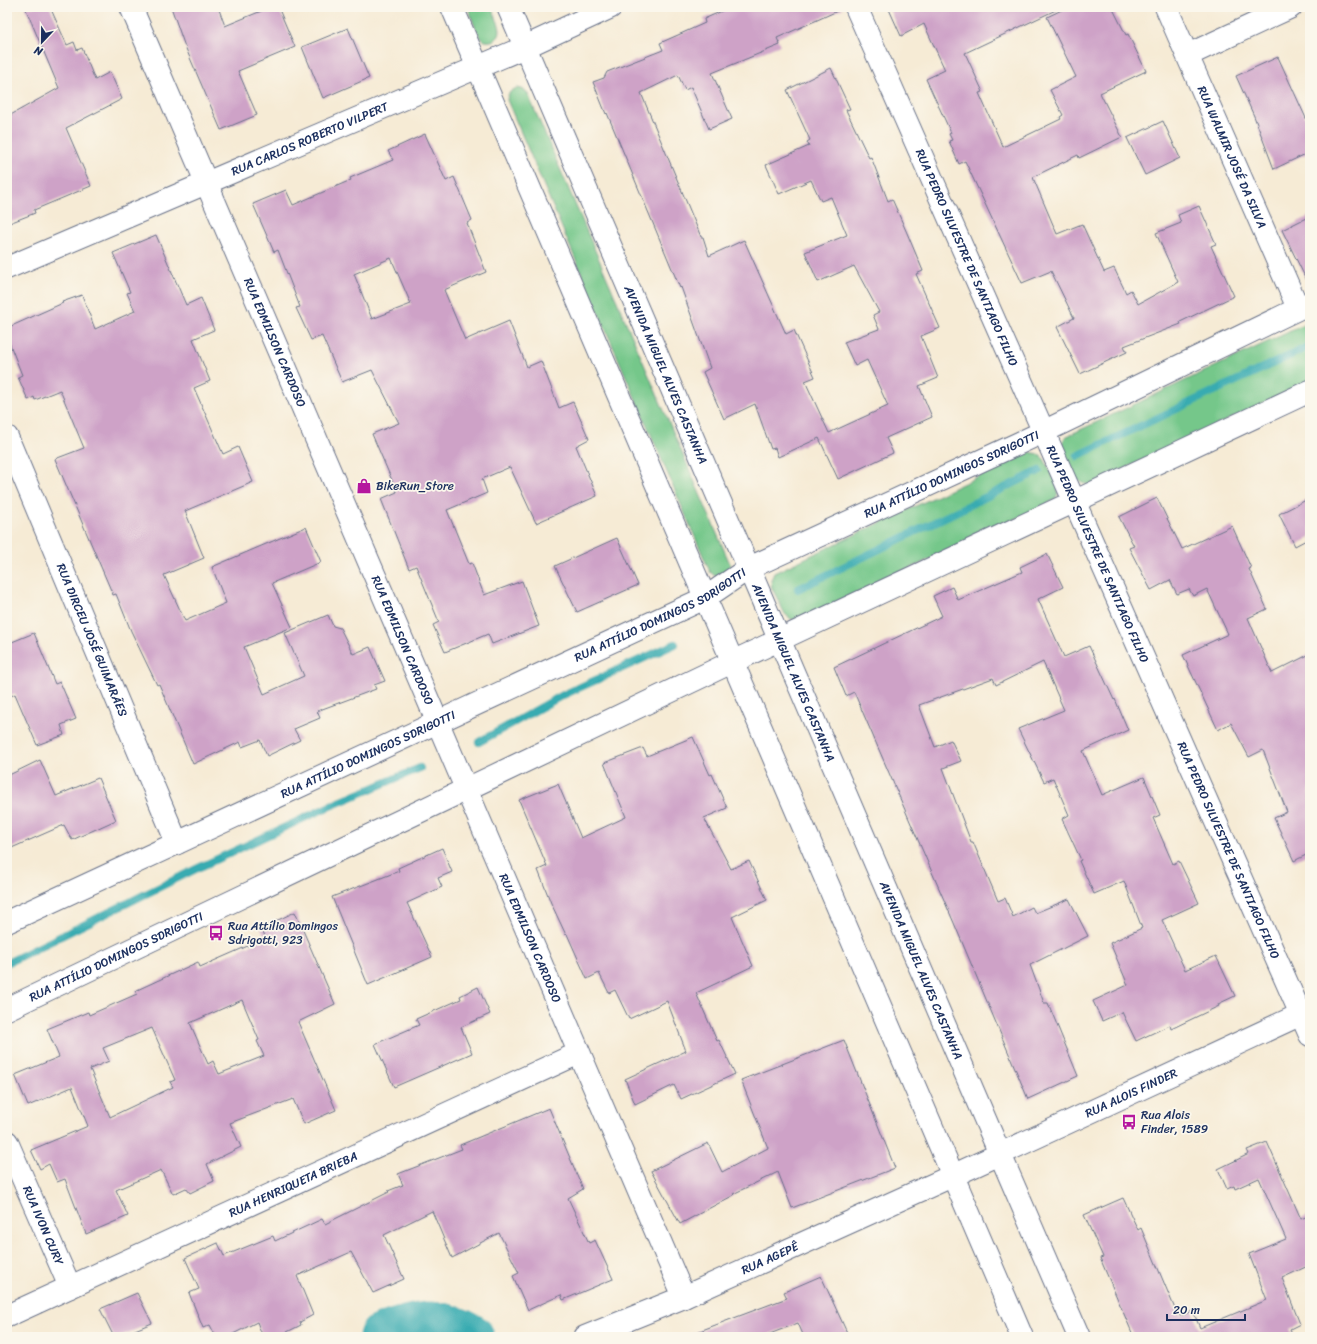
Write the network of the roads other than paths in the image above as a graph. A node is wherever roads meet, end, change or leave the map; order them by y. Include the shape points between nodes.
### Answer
1 (131, 7) edge
2 (452, 7) edge
3 (508, 7) edge
4 (611, 7) edge
5 (856, 7) edge
6 (1166, 7) edge
7 (1291, 7) edge
8 (525, 47) junction
9 (1188, 55) junction
10 (477, 67) junction
11 (206, 183) junction
12 (7, 268) edge
13 (1304, 305) edge
14 (1310, 391) edge
15 (1044, 432) junction
16 (7, 437) edge
17 (1075, 501) junction
18 (749, 568) junction
19 (705, 598) junction
20 (780, 640) junction
21 (732, 662) junction
22 (438, 722) junction
23 (466, 789) junction
24 (178, 843) junction
25 (7, 922) edge
26 (7, 1009) edge
27 (1306, 1012) edge
28 (1310, 1035) edge
29 (580, 1053) junction
30 (7, 1142) edge
31 (1000, 1154) junction
32 (952, 1176) junction
33 (70, 1287) junction
34 (684, 1296) junction
35 (7, 1316) edge
36 (585, 1337) edge
37 (1022, 1337) edge
38 (1079, 1337) edge

1 - 11 street, RUA EDMILSON CARDOSO
2 - 10 street
3 - 8 street, AVENIDA MIGUEL ALVES CASTANHA
4 - 8 street, RUA CARLOS ROBERTO VILPERT
5 - 15 street, RUA PEDRO SILVESTRE DE SANTIAGO FILHO
6 - 9 street, RUA WALMIR JOSÉ DA SILVA
7 - 9 street
8 - 10 street, RUA CARLOS ROBERTO VILPERT
8 - 18 street, AVENIDA MIGUEL ALVES CASTANHA
9 - 13 street, RUA WALMIR JOSÉ DA SILVA
10 - 11 street, RUA CARLOS ROBERTO VILPERT
10 - 19 street
11 - 12 street, RUA CARLOS ROBERTO VILPERT
11 - 22 street, RUA EDMILSON CARDOSO
13 - 15 street, RUA ATTÍLIO DOMINGOS SDRIGOTTI
14 - 17 street, RUA ATTÍLIO DOMINGOS SDRIGOTTI
15 - 17 street, RUA PEDRO SILVESTRE DE SANTIAGO FILHO
15 - 18 street, RUA ATTÍLIO DOMINGOS SDRIGOTTI
16 - 24 street, RUA DIRCEU JOSÉ GUIMARÃES
17 - 20 street, RUA ATTÍLIO DOMINGOS SDRIGOTTI
17 - 27 street, RUA PEDRO SILVESTRE DE SANTIAGO FILHO
18 - 19 street, RUA ATTÍLIO DOMINGOS SDRIGOTTI
18 - 20 street, AVENIDA MIGUEL ALVES CASTANHA
19 - 21 street
19 - 22 street, RUA ATTÍLIO DOMINGOS SDRIGOTTI
20 - 21 street, RUA ATTÍLIO DOMINGOS SDRIGOTTI
20 - 31 street, AVENIDA MIGUEL ALVES CASTANHA
21 - 23 street, RUA ATTÍLIO DOMINGOS SDRIGOTTI
21 - 32 street
22 - 23 street, RUA EDMILSON CARDOSO
22 - 24 street, RUA ATTÍLIO DOMINGOS SDRIGOTTI
23 - 26 street, RUA ATTÍLIO DOMINGOS SDRIGOTTI
23 - 29 street, RUA EDMILSON CARDOSO
24 - 25 street, RUA ATTÍLIO DOMINGOS SDRIGOTTI
27 - 28 street, RUA PEDRO SILVESTRE DE SANTIAGO FILHO
27 - 31 street, RUA ALOIS FINDER
29 - 33 street, RUA HENRIQUETA BRIEBA
29 - 34 street, RUA EDMILSON CARDOSO
30 - 33 street, RUA IVON CURY
31 - 32 street, RUA ALOIS FINDER
31 - 38 street, AVENIDA MIGUEL ALVES CASTANHA
32 - 34 street, RUA AGEPÊ
32 - 37 street
33 - 35 street, RUA HENRIQUETA BRIEBA
34 - 36 street, RUA AGEPÊ

